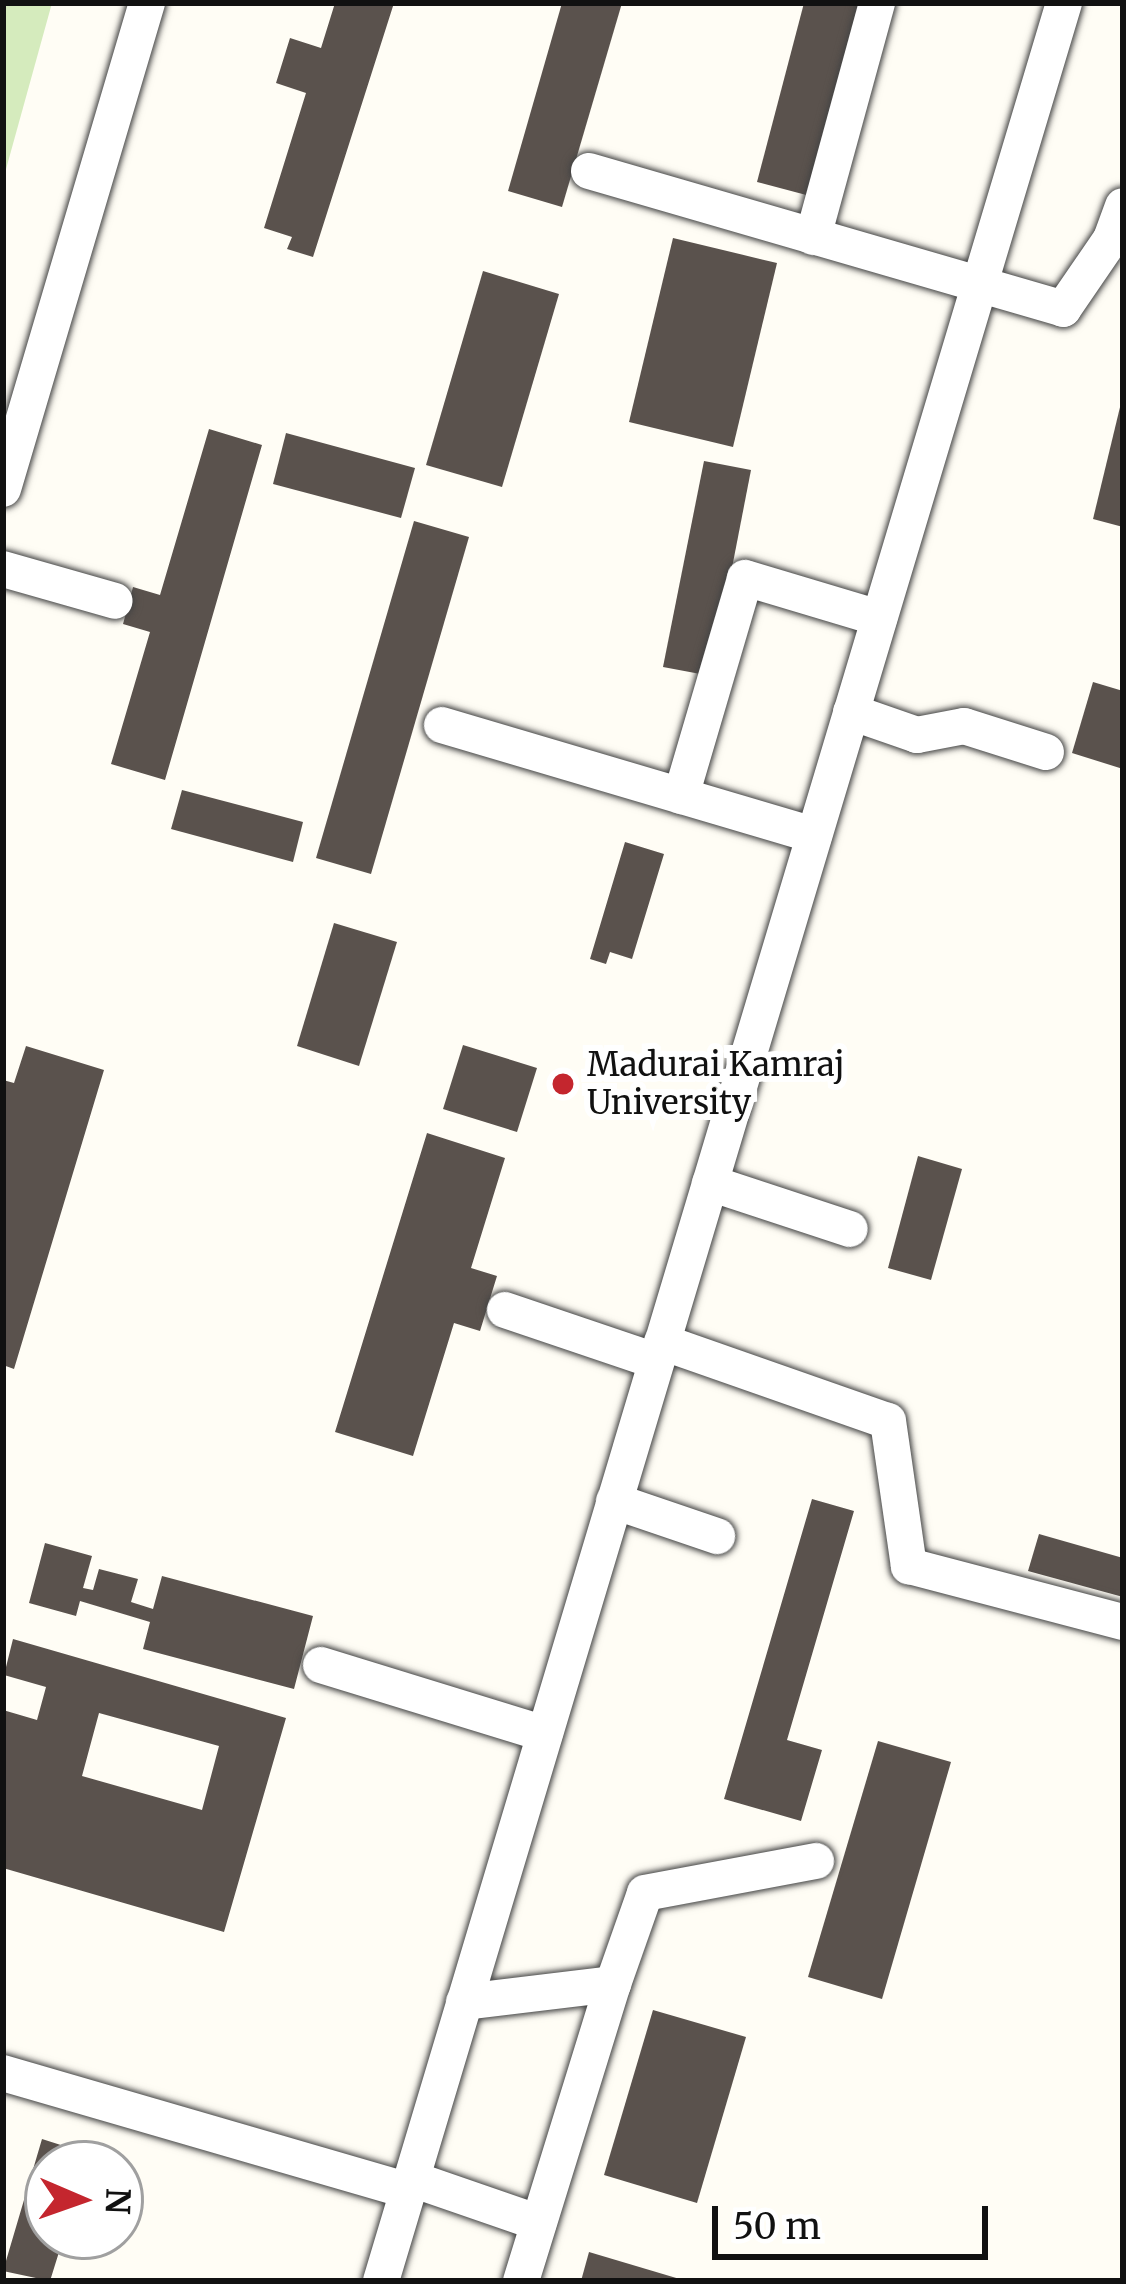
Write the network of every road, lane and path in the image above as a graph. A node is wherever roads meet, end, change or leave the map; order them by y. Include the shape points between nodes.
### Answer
1 (147, 3) edge
2 (877, 3) edge
3 (1064, 3) edge
4 (589, 171) dead end
5 (1119, 226) edge
6 (813, 237) junction
7 (980, 285) junction
8 (3, 489) edge
9 (3, 569) edge
10 (115, 601) dead end
11 (879, 618) junction
12 (851, 712) junction
13 (442, 725) dead end
14 (1046, 752) dead end
15 (681, 796) junction
16 (814, 835) junction
17 (710, 1184) junction
18 (850, 1229) dead end
19 (505, 1310) dead end
20 (659, 1351) junction
21 (614, 1501) junction
22 (717, 1536) dead end
23 (1123, 1622) edge
24 (321, 1665) dead end
25 (545, 1734) junction
26 (817, 1861) dead end
27 (613, 1984) junction
28 (464, 2002) junction
29 (3, 2073) edge
30 (410, 2185) junction
31 (539, 2223) junction
32 (381, 2281) edge
33 (521, 2281) edge

1 - 8 lane
2 - 6 lane
3 - 7 lane
4 - 6 lane
5 - 7 lane via 1063,309
6 - 7 lane
7 - 11 lane
9 - 10 lane
11 - 12 lane
11 - 15 lane via 745,578
12 - 14 lane via 916,735 964,726
12 - 16 lane
13 - 15 lane
15 - 16 lane
16 - 17 lane
17 - 18 lane
17 - 20 lane
19 - 20 lane
20 - 21 lane
20 - 23 lane via 888,1421 909,1566
21 - 22 lane
21 - 25 lane
24 - 25 lane
25 - 28 lane
26 - 27 lane via 645,1893
27 - 28 lane
27 - 31 lane
28 - 30 lane
29 - 30 lane
30 - 31 lane
30 - 32 lane
31 - 33 lane

